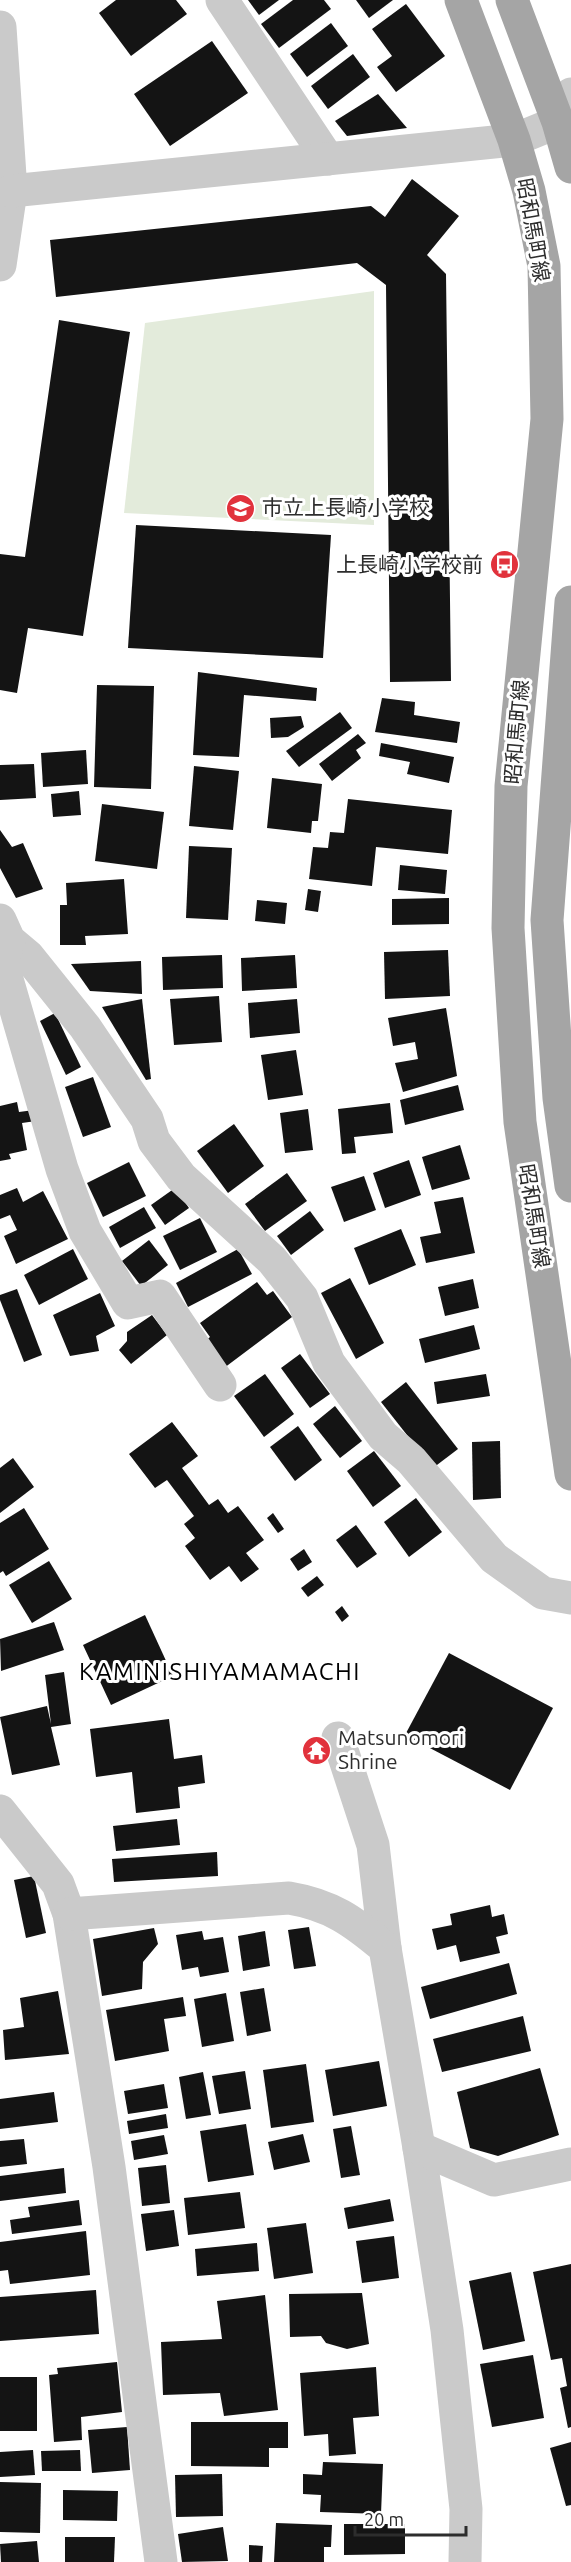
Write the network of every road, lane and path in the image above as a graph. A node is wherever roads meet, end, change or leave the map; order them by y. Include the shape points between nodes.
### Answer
1 (222, 0) edge
2 (461, 0) edge
3 (512, 0) edge
4 (0, 27) edge
5 (567, 113) edge
6 (514, 140) junction
7 (328, 159) junction
8 (571, 167) edge
9 (11, 191) junction
10 (3, 223) edge
11 (0, 264) edge
12 (571, 602) edge
13 (5, 930) edge
14 (571, 1186) edge
15 (220, 1385) dead end
16 (570, 1456) edge
17 (571, 1598) edge
18 (338, 1738) dead end
19 (0, 1811) edge
20 (69, 1914) junction
21 (385, 1948) junction
22 (419, 2148) junction
23 (571, 2164) edge
24 (161, 2562) edge
25 (465, 2562) edge

1 - 7 street
2 - 6 main road, 昭和馬町線
3 - 5 main road
4 - 9 street
5 - 6 street
5 - 8 main road
6 - 7 street
6 - 16 main road, 昭和馬町線 via 544,266 547,419 511,786 508,928 520,1122
7 - 9 street
9 - 10 street
10 - 11 street
12 - 14 main road, 昭和馬町線 via 547,920 559,1098
13 - 15 street via 2,962 62,1169 85,1231 128,1303 160,1296
13 - 17 street via 85,1027 147,1119 154,1142 181,1177 272,1260 302,1298 329,1363 383,1436 411,1460 494,1558 543,1593
18 - 21 street via 373,1845
19 - 20 street via 58,1884
20 - 21 street via 289,1898 337,1911
20 - 24 street via 110,2167
21 - 22 street
22 - 23 street via 494,2180
22 - 25 street via 458,2422 466,2509

